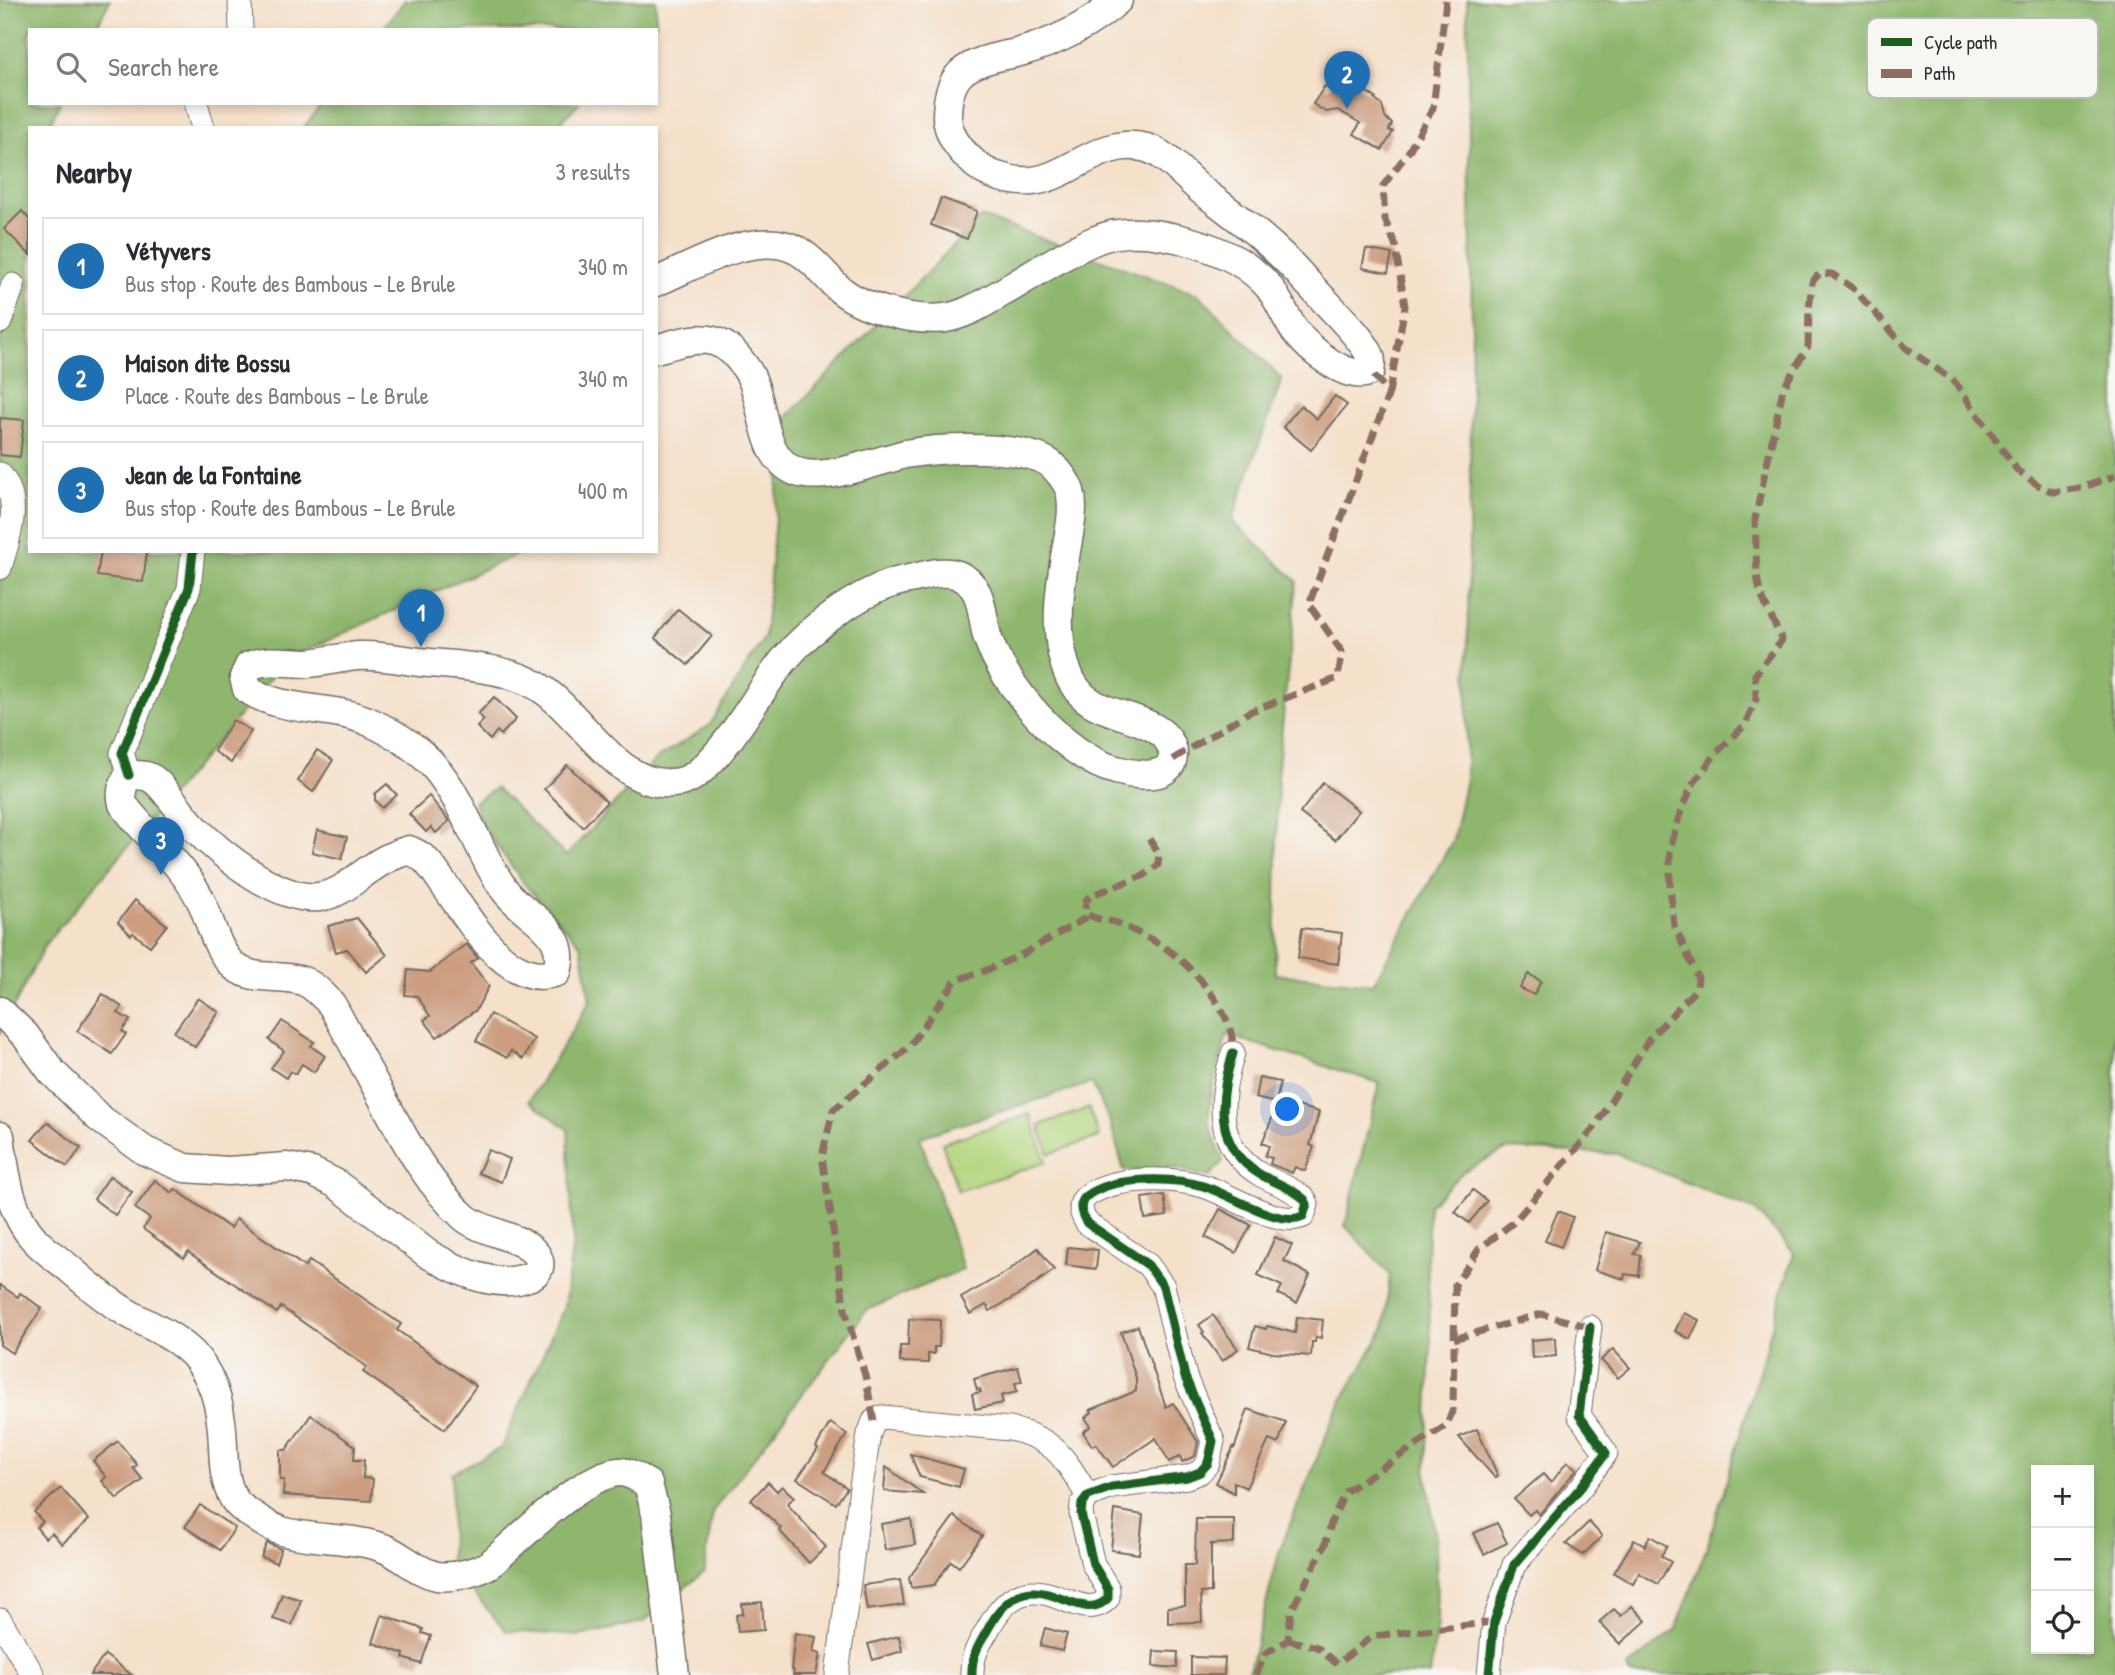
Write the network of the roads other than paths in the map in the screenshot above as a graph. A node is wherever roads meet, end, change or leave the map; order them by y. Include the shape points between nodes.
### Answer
1 (240, 0) edge
2 (1118, 0) edge
3 (242, 28) edge
4 (197, 105) edge
5 (202, 126) edge
6 (658, 281) edge
7 (13, 285) dead end
8 (0, 322) edge
9 (658, 348) edge
10 (0, 474) edge
11 (192, 553) edge
12 (0, 568) edge
13 (128, 775) junction
14 (0, 1011) edge
15 (1233, 1053) dead end
16 (0, 1136) edge
17 (1590, 1327) dead end
18 (1088, 1496) junction
19 (0, 1620) edge
20 (33, 1675) edge
21 (675, 1675) edge
22 (837, 1675) edge
23 (972, 1675) edge
24 (1489, 1675) edge

1 - 3 street
2 - 6 main road via 1051,42 971,65 959,75 947,105 947,125 959,148 993,175 1032,181 1111,148 1159,153 1285,256 1357,335 1370,355 1370,372 1352,375 1312,349 1268,286 1234,259 1154,234 1125,233 1097,239 981,304 946,318 903,315 852,299 799,250 774,244 726,252
4 - 5 street
7 - 8 street
9 - 13 main road via 694,339 724,344 752,377 770,445 796,472 841,471 911,453 973,449 1025,453 1048,461 1071,494 1061,579 1060,643 1067,670 1075,688 1089,702 1147,723 1167,738 1172,747 1170,766 1162,772 1134,774 1112,769 1088,760 1056,735 999,662 982,603 971,583 947,573 896,581 838,610 787,656 728,738 697,775 682,782 646,781 626,769 544,689 514,677 482,669 359,656 309,663 261,661 249,666 244,677 247,689 262,700 367,721 406,741 437,768 506,892 554,935 561,948 557,972 536,976 510,966 423,858 409,850 371,868 340,891 321,897 285,892 256,876 194,827 156,780
10 - 12 street via 10,492 13,521
11 - 13 street via 189,588 122,753
13 - 14 main road via 120,792 123,804 185,874 222,953 247,974 303,981 317,990 332,1005 432,1181 466,1218 527,1245 540,1267 527,1278 504,1282 443,1264 335,1183 312,1172 287,1167 206,1171 145,1152 99,1118
15 - 18 street via 1222,1107 1227,1133 1238,1156 1261,1175 1298,1193 1306,1210 1297,1219 1274,1216 1205,1186 1179,1181 1128,1182 1086,1197 1081,1214 1087,1223 1148,1265 1163,1286 1185,1377 1213,1441 1208,1462 1200,1472 1112,1487
16 - 21 main road via 11,1196 35,1240 123,1310 169,1335 205,1369 221,1421 228,1482 234,1500 247,1513 281,1531 370,1544 419,1570 456,1576 488,1566 578,1488 610,1473 632,1474 648,1484 656,1514
17 - 24 street via 1579,1415 1606,1453 1514,1565 1494,1622
18 - 22 street via 1064,1458 1033,1435 882,1417 874,1421
18 - 23 street via 1081,1514 1093,1564 1108,1589 1108,1598 1100,1604 1084,1605 1039,1591 1018,1594 996,1613 973,1657
19 - 20 street

